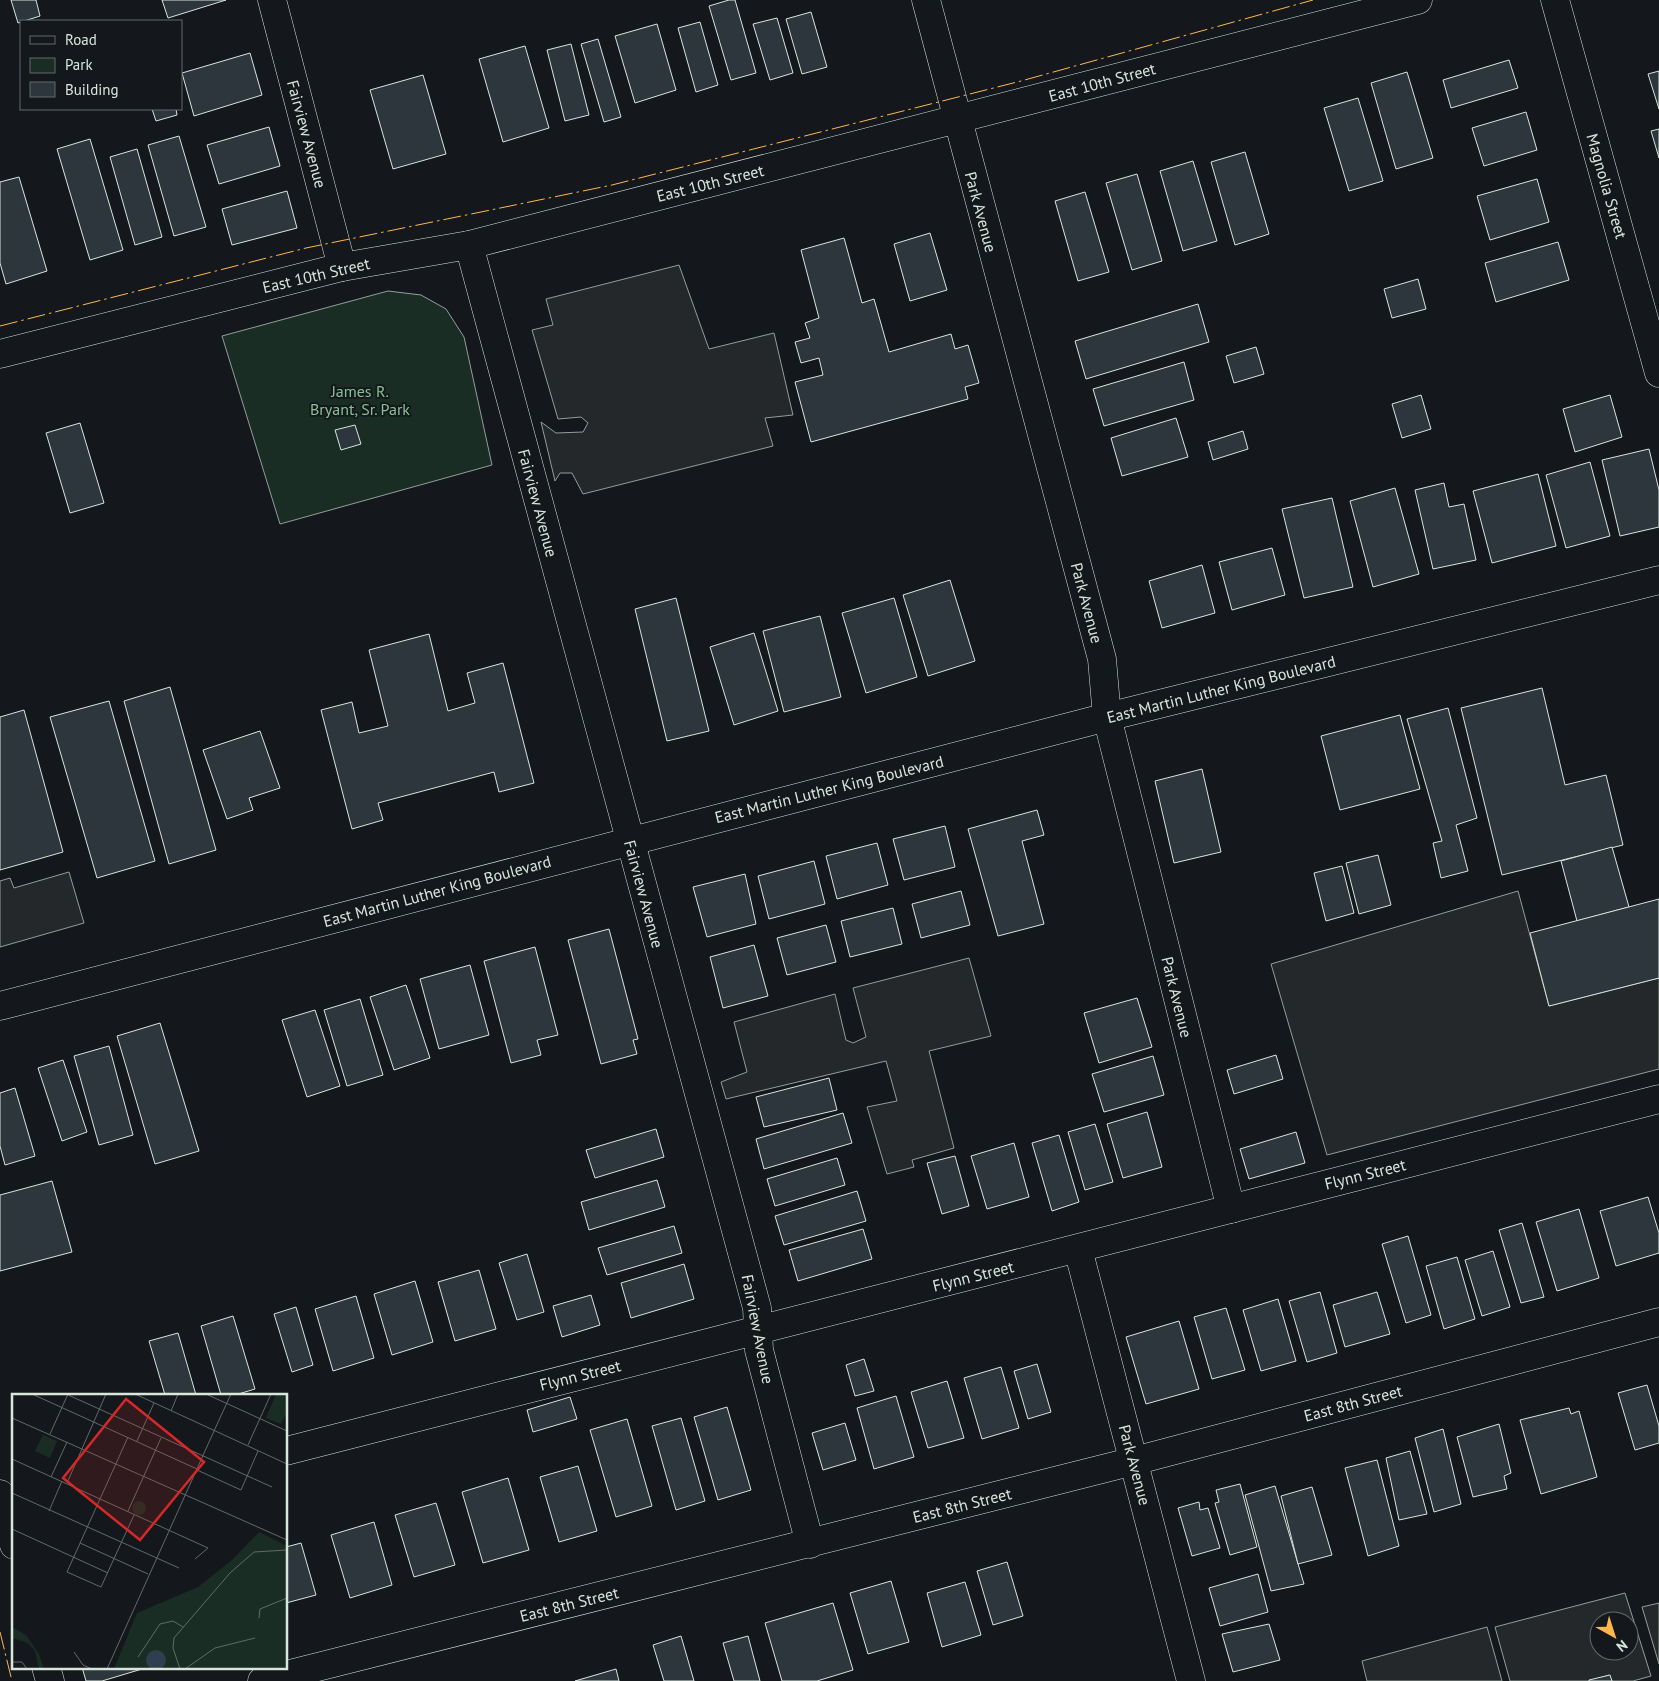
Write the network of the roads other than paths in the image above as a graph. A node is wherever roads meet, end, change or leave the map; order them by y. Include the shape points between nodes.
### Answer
1 (272, 0) edge
2 (926, 0) edge
3 (1418, 0) edge
4 (1555, 0) edge
5 (957, 120) junction
6 (469, 245) junction
7 (342, 267) junction
8 (0, 354) edge
9 (1659, 373) edge
10 (1659, 580) edge
11 (1107, 717) junction
12 (629, 840) junction
13 (0, 1006) edge
14 (1659, 1099) edge
15 (1231, 1209) junction
16 (1078, 1249) junction
17 (1659, 1322) edge
18 (759, 1329) junction
19 (288, 1450) edge
20 (1134, 1461) junction
21 (810, 1544) junction
22 (46, 1668) edge
23 (50, 1681) edge
24 (262, 1681) edge
25 (1191, 1681) edge

1 - 7 street, Fairview Avenue
2 - 5 street, Park Avenue
3 - 5 street, East 10th Street
4 - 9 street, Magnolia Street
5 - 6 street, East 10th Street
5 - 11 street, Park Avenue via 1102,659
6 - 7 street, East 10th Street
6 - 12 street, Fairview Avenue
7 - 8 street, East 10th Street
10 - 11 street, East Martin Luther King Boulevard
11 - 12 street, East Martin Luther King Boulevard
11 - 15 street, Park Avenue
12 - 13 street, East Martin Luther King Boulevard
12 - 18 street, Fairview Avenue via 757,1308
14 - 15 street, Flynn Street
15 - 16 street, Flynn Street
16 - 18 street, Flynn Street
16 - 20 street, Park Avenue
17 - 20 street, East 8th Street
18 - 19 street, Flynn Street
18 - 21 street, Fairview Avenue via 759,1350
20 - 21 street, East 8th Street
20 - 25 street, Park Avenue
21 - 24 street, East 8th Street
22 - 23 street

